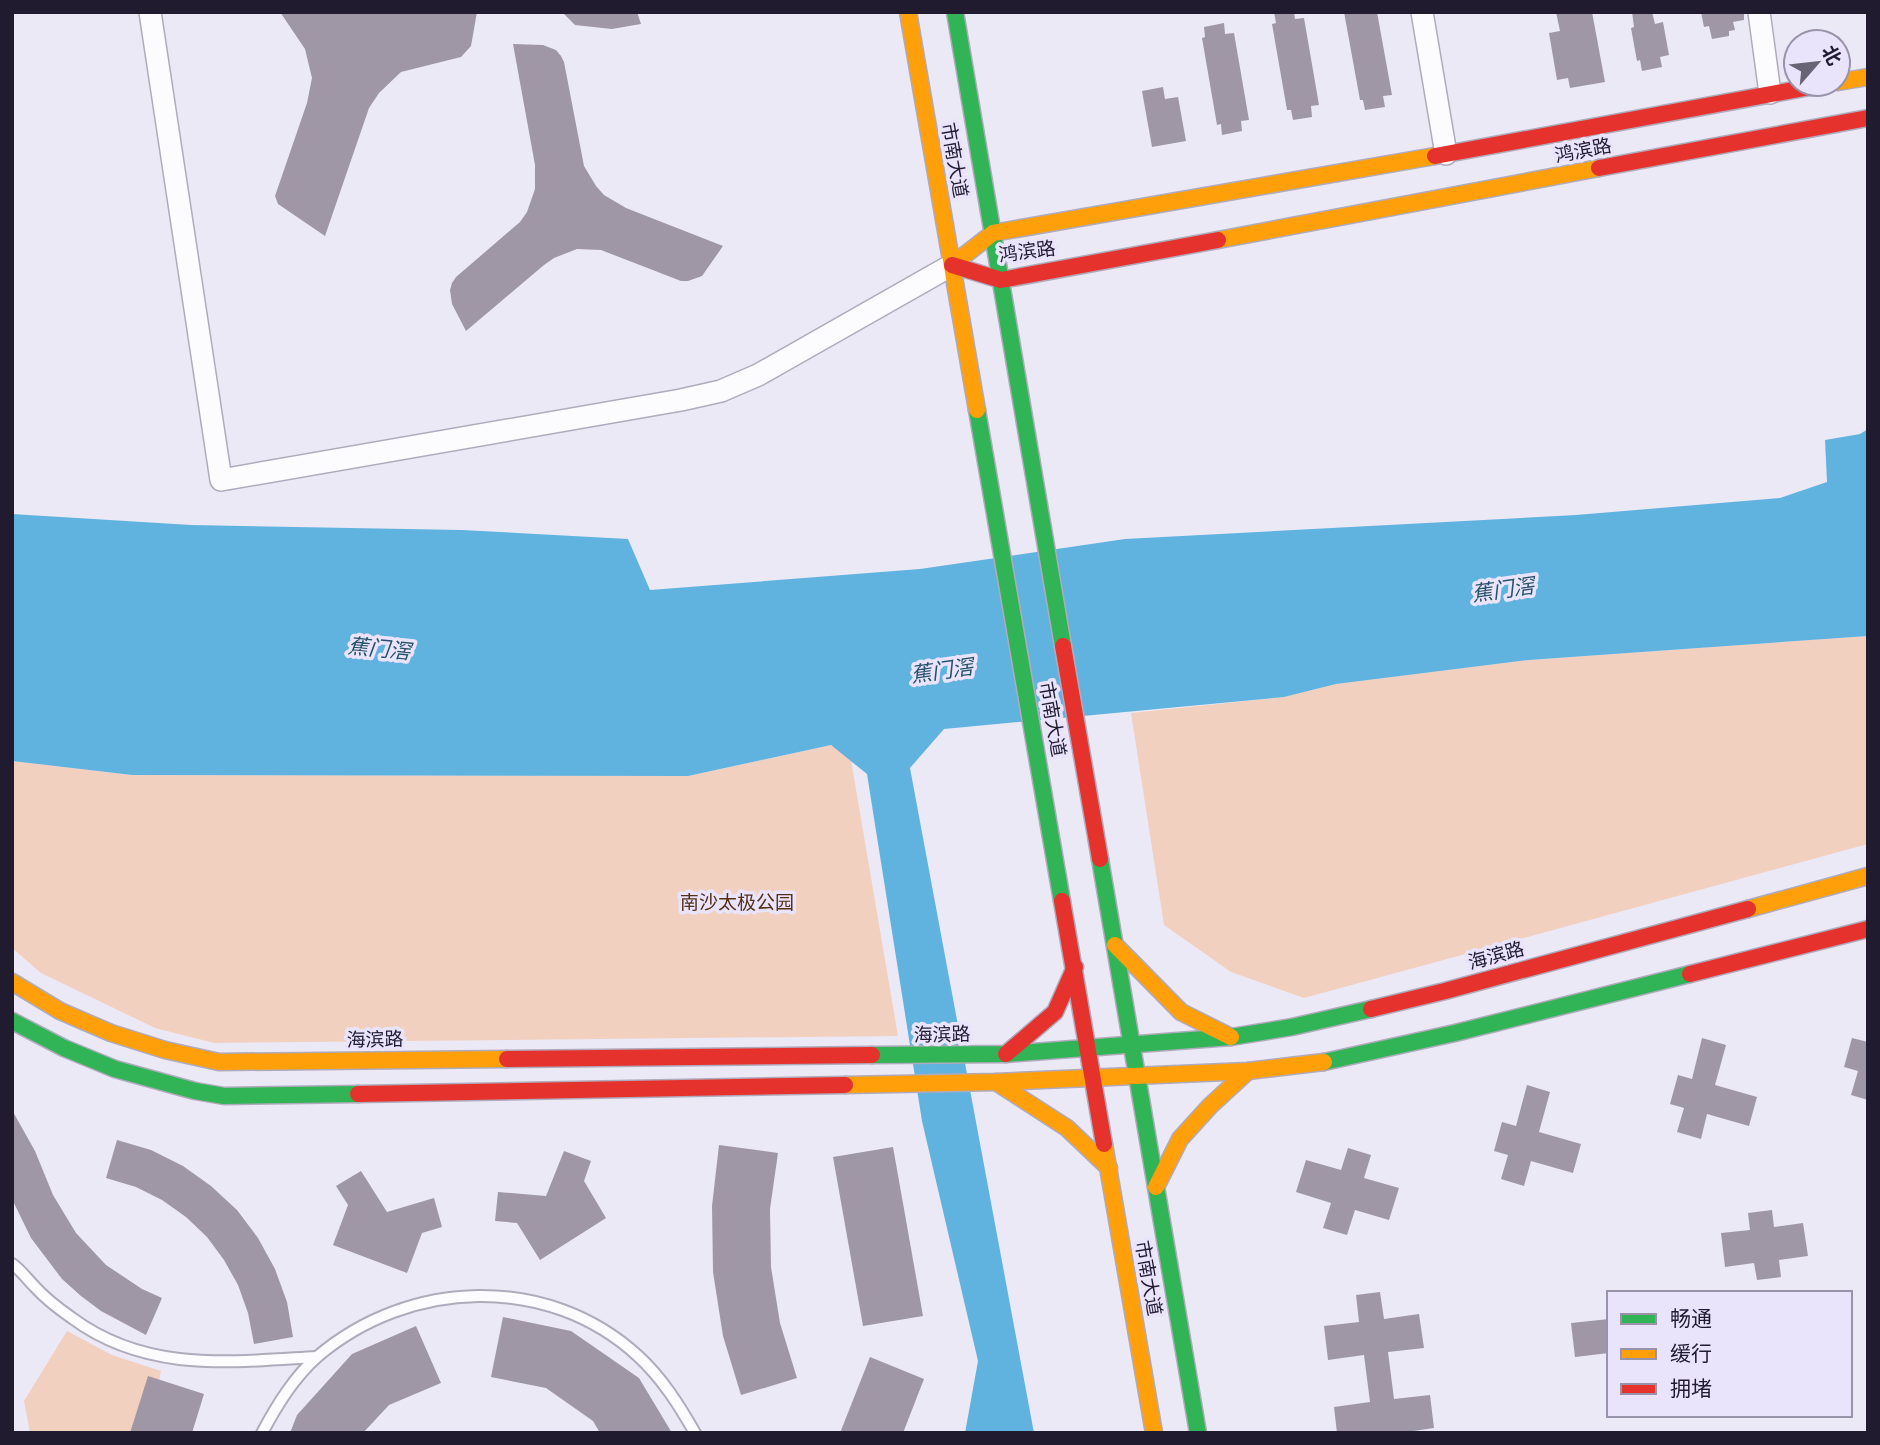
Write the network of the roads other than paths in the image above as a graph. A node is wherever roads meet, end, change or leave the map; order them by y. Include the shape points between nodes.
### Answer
1 (150, 12) edge
2 (908, 12) edge
3 (955, 12) edge
4 (1422, 12) edge
5 (1759, 12) edge
6 (1782, 91) edge
7 (1770, 93) junction
8 (1868, 118) edge
9 (1446, 154) junction
10 (993, 233) junction
11 (952, 265) junction
12 (1001, 280) junction
13 (1868, 876) edge
14 (1868, 929) edge
15 (1115, 945) junction
16 (1075, 967) junction
17 (12, 982) edge
18 (12, 1021) edge
19 (1231, 1037) junction
20 (1132, 1044) junction
21 (1089, 1048) junction
22 (1006, 1054) junction
23 (1248, 1071) junction
24 (1137, 1076) junction
25 (1093, 1078) junction
26 (996, 1082) junction
27 (1109, 1168) junction
28 (1156, 1187) junction
29 (12, 1264) edge
30 (316, 1357) junction
31 (262, 1433) edge
32 (695, 1433) edge
33 (1154, 1433) edge
34 (1198, 1433) edge

1 - 11 street via 221,480 721,391 758,375
2 - 11 street, 市南大道
3 - 10 street, 市南大道
4 - 9 street
5 - 7 street
6 - 7 street, 鸿滨路
7 - 9 street, 鸿滨路
8 - 12 street, 鸿滨路
9 - 10 street, 鸿滨路
10 - 11 street, 鸿滨路
10 - 12 street, 市南大道
11 - 12 street, 鸿滨路
11 - 16 street, 市南大道
12 - 15 street, 市南大道
13 - 19 street, 海滨路 via 1445,991
14 - 23 street via 1442,1036 1316,1064
15 - 19 street via 1181,1012
15 - 20 street, 市南大道
16 - 21 street, 市南大道
16 - 22 street via 1055,1012
17 - 22 street, 海滨路 via 104,1030 176,1054 219,1062
18 - 26 street via 82,1057 135,1077 224,1096
19 - 20 street, 海滨路
20 - 21 street, 海滨路
20 - 24 street, 市南大道
21 - 22 street, 海滨路
21 - 25 street, 市南大道
23 - 24 street
23 - 28 street via 1180,1139
24 - 25 street
24 - 28 street, 市南大道
25 - 26 street
25 - 27 street, 市南大道
26 - 27 street via 1067,1128
27 - 33 street, 市南大道
28 - 34 street, 市南大道
29 - 30 lane via 74,1320 117,1343 163,1358 212,1363
30 - 31 lane via 283,1395
30 - 32 lane via 357,1327 402,1307 451,1296 502,1296 551,1306 597,1326 638,1356 672,1393

